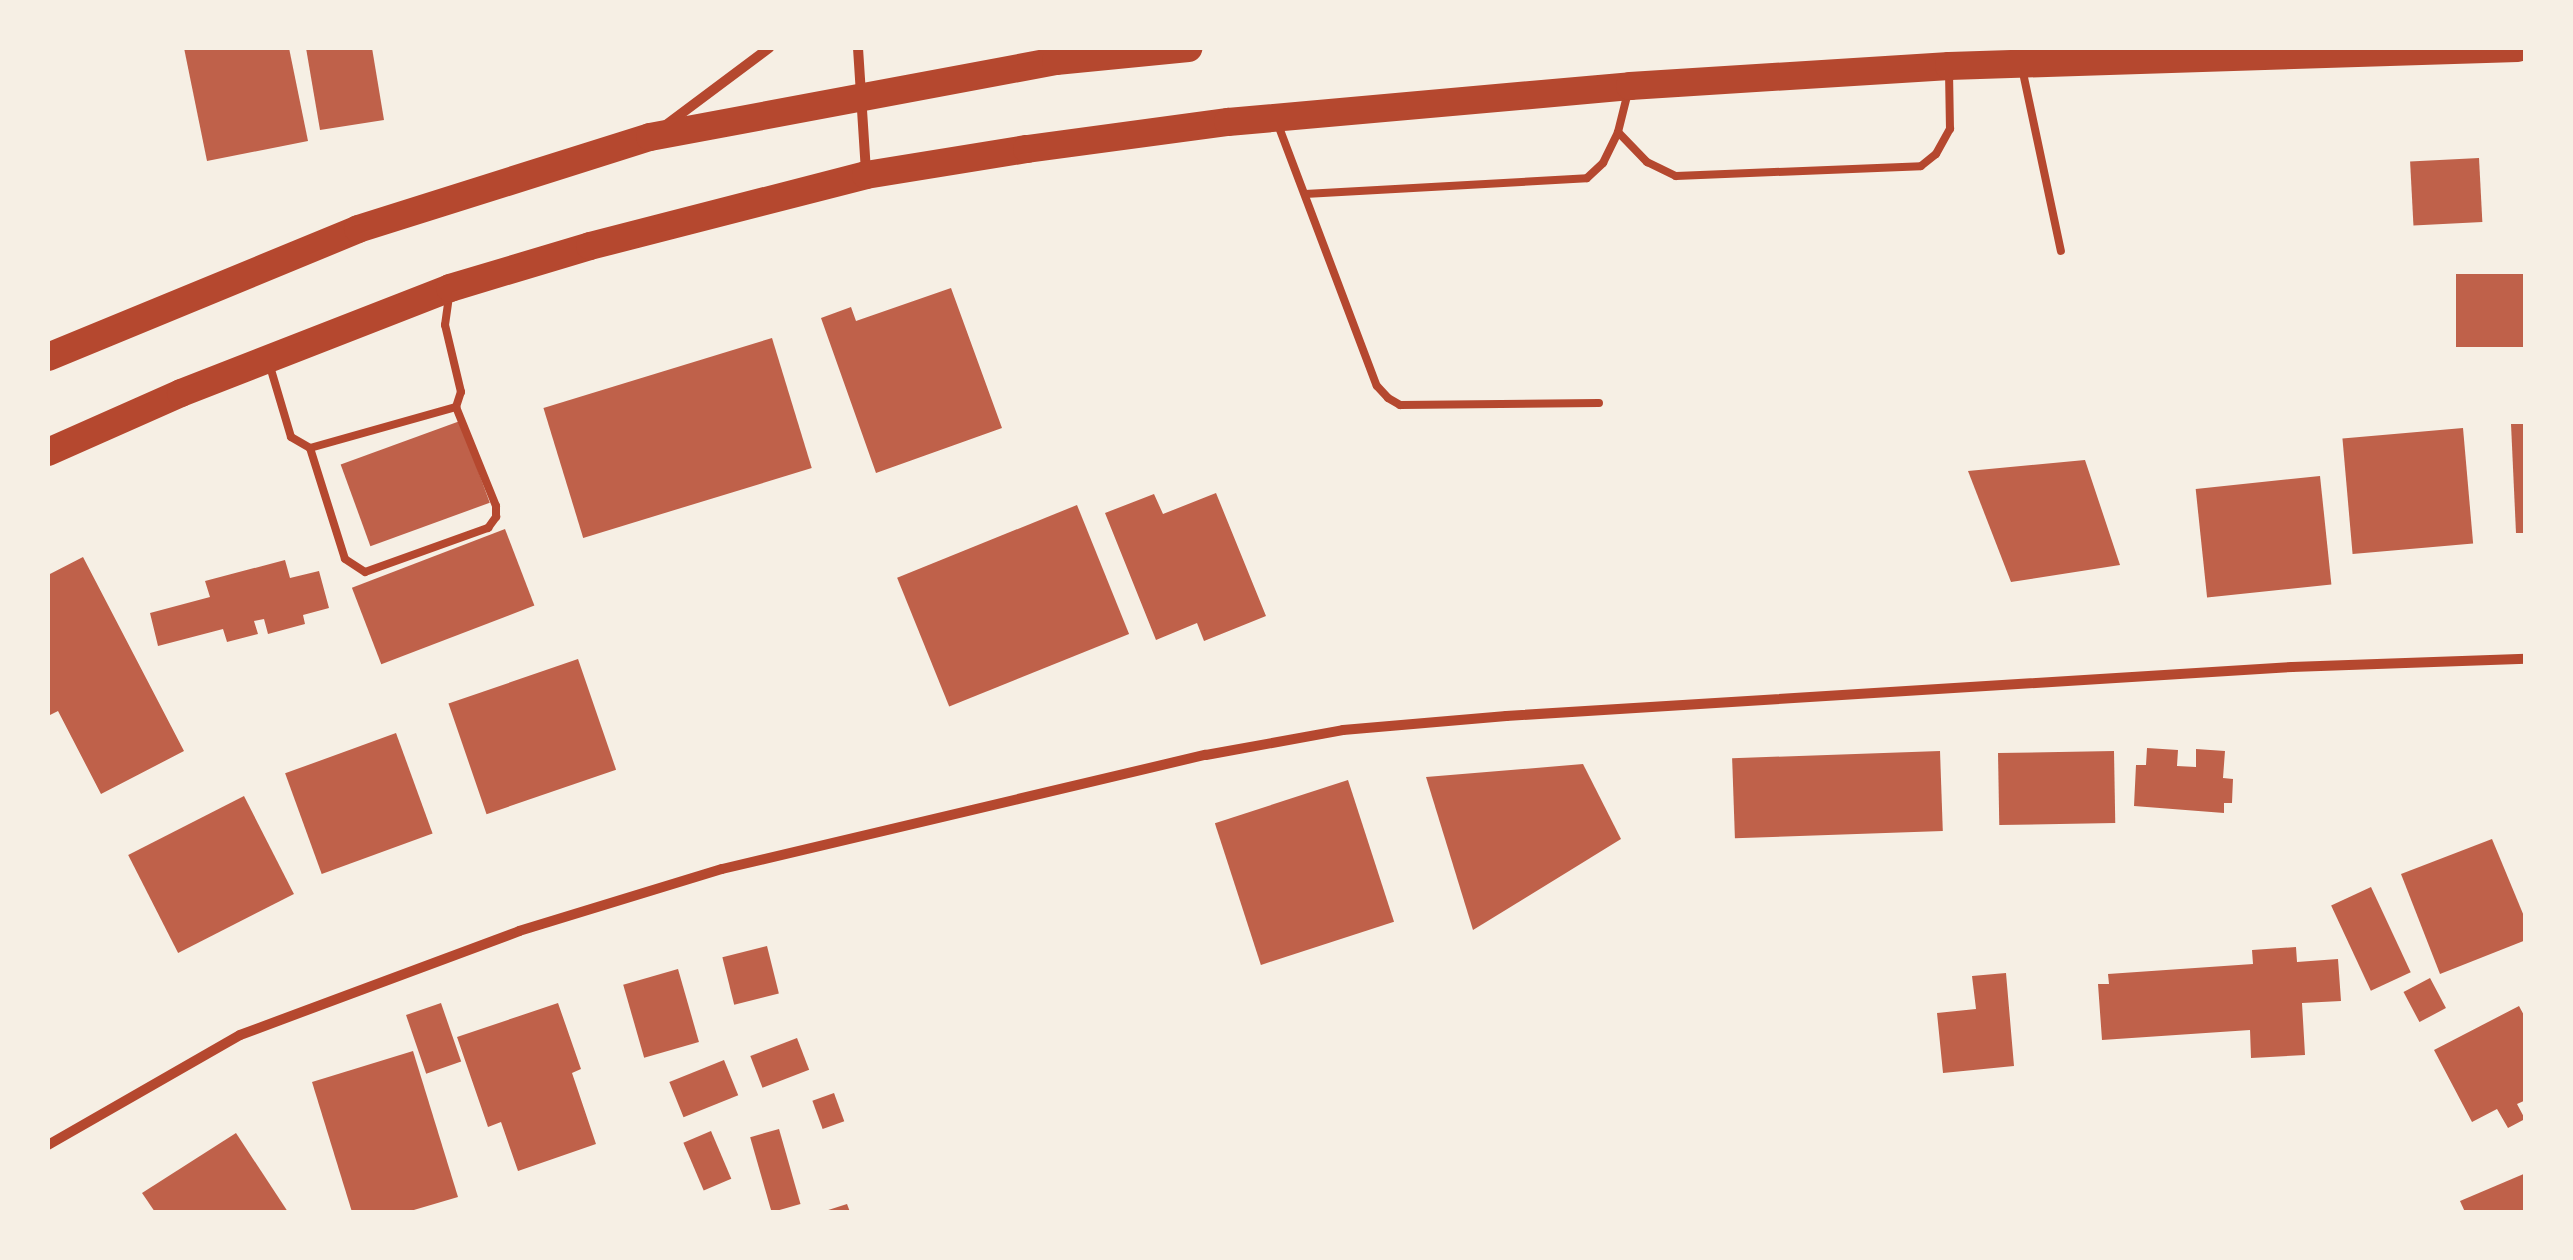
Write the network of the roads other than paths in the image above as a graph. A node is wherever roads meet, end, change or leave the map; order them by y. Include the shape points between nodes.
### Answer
1 (769, 48) edge
2 (858, 48) edge
3 (1028, 48) edge
4 (1188, 48) edge
5 (2518, 48) edge
6 (1056, 61) junction
7 (2020, 64) junction
8 (1949, 66) junction
9 (1630, 86) junction
10 (859, 96) junction
11 (1276, 118) junction
12 (1618, 132) junction
13 (650, 137) junction
14 (866, 175) junction
15 (1305, 194) junction
16 (2061, 250) dead end
17 (450, 288) junction
18 (48, 357) edge
19 (268, 358) junction
20 (1599, 403) dead end
21 (456, 407) junction
22 (310, 448) junction
23 (48, 452) edge
24 (2526, 658) edge
25 (48, 1145) edge

1 - 13 street
2 - 10 street
3 - 6 highway
4 - 6 highway
5 - 7 highway
6 - 10 highway
7 - 8 highway
7 - 16 lane
8 - 9 highway
8 - 12 lane via 1950,129 1921,166 1676,176 1647,162
9 - 11 highway
9 - 12 lane
10 - 13 highway
10 - 14 street
11 - 14 highway
11 - 15 lane
12 - 15 lane via 1603,164 1587,178
13 - 18 highway via 358,229
14 - 17 highway
15 - 20 lane via 1377,386 1388,398 1400,404
17 - 19 highway
17 - 21 lane via 445,325 461,392
19 - 22 lane via 292,436
19 - 23 highway
21 - 22 lane
21 - 22 lane via 496,517 488,528 365,572 345,560
24 - 25 street via 2292,666 1506,716 1343,730 1206,755 722,870 519,931 240,1035

